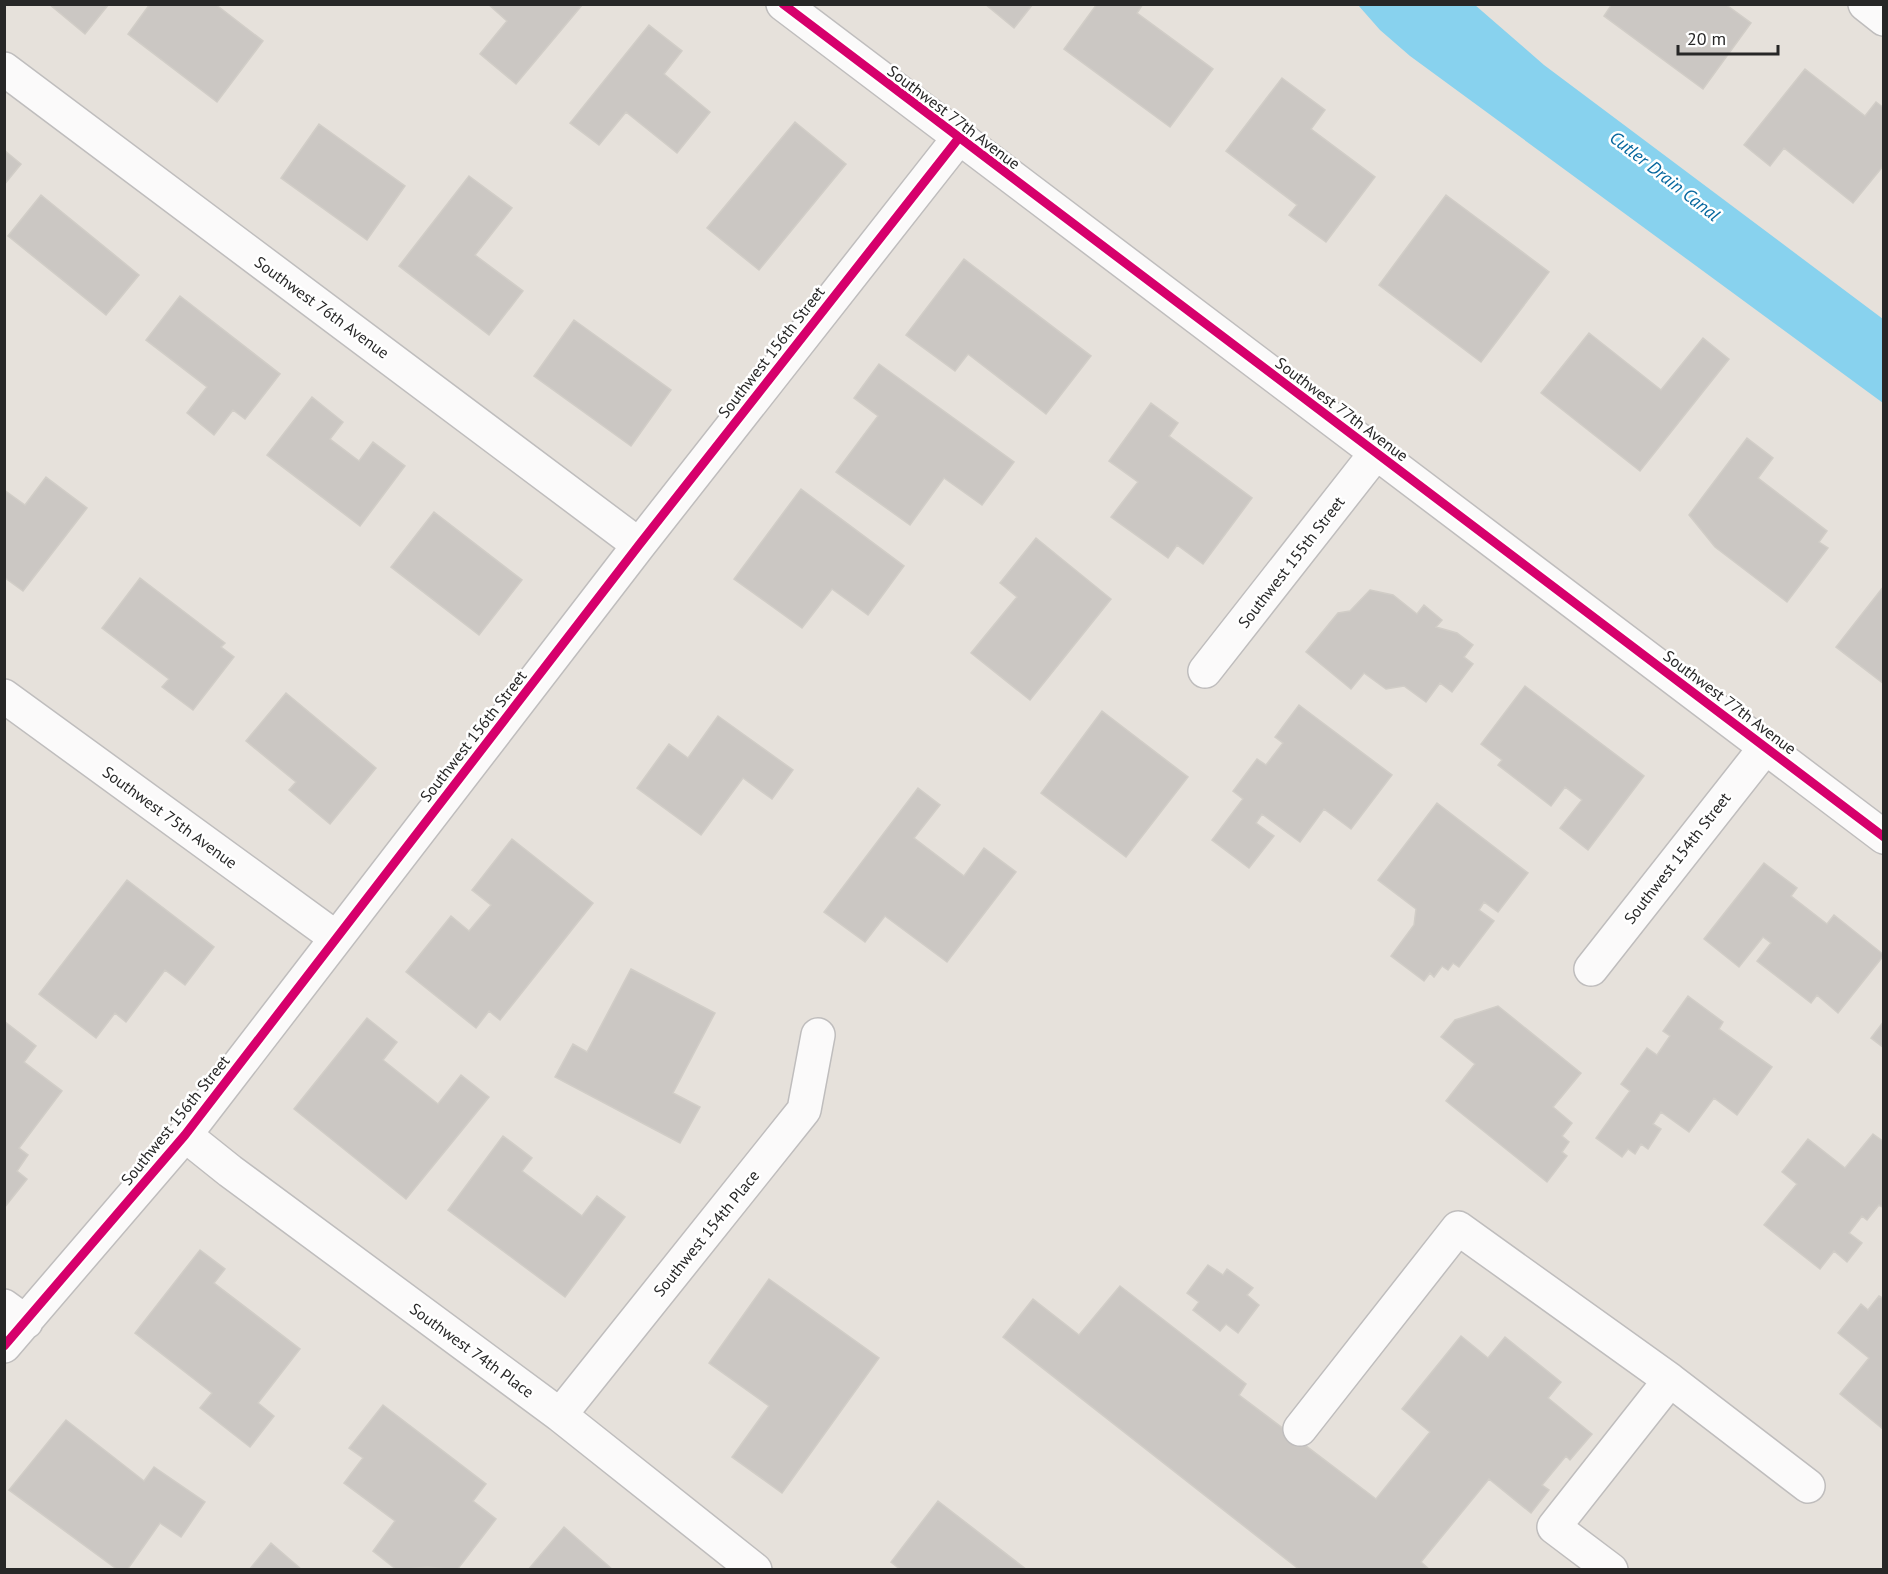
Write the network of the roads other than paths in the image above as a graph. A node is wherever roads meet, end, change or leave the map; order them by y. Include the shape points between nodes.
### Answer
1 (783, 4) edge
2 (1865, 4) edge
3 (1884, 19) edge
4 (4, 69) edge
5 (958, 139) junction
6 (1376, 453) junction
7 (639, 545) junction
8 (1205, 671) dead end
9 (4, 696) edge
10 (1765, 748) junction
11 (1884, 837) edge
12 (335, 937) junction
13 (1591, 969) dead end
14 (818, 1035) dead end
15 (185, 1135) junction
16 (15, 1314) edge
17 (4, 1346) edge
18 (1670, 1380) junction
19 (560, 1415) junction
20 (1300, 1429) dead end
21 (1808, 1486) dead end
22 (755, 1569) edge
23 (1611, 1569) edge

1 - 5 street, Southwest 77th Avenue
2 - 3 street
4 - 7 street, Southwest 76th Avenue
5 - 6 street, Southwest 77th Avenue
5 - 7 street, Southwest 156th Street
6 - 8 street, Southwest 155th Street
6 - 10 street, Southwest 77th Avenue
7 - 12 street, Southwest 156th Street
9 - 12 street, Southwest 75th Avenue
10 - 11 street, Southwest 77th Avenue
10 - 13 street, Southwest 154th Street
12 - 15 street, Southwest 156th Street
14 - 19 street, Southwest 154th Place via 804,1110
15 - 16 street, Southwest 156th Street
15 - 19 street, Southwest 74th Place
16 - 17 street, Southwest 156th Street
18 - 20 street via 1458,1227
18 - 21 street
18 - 23 street via 1554,1527
19 - 22 street, Southwest 74th Place

